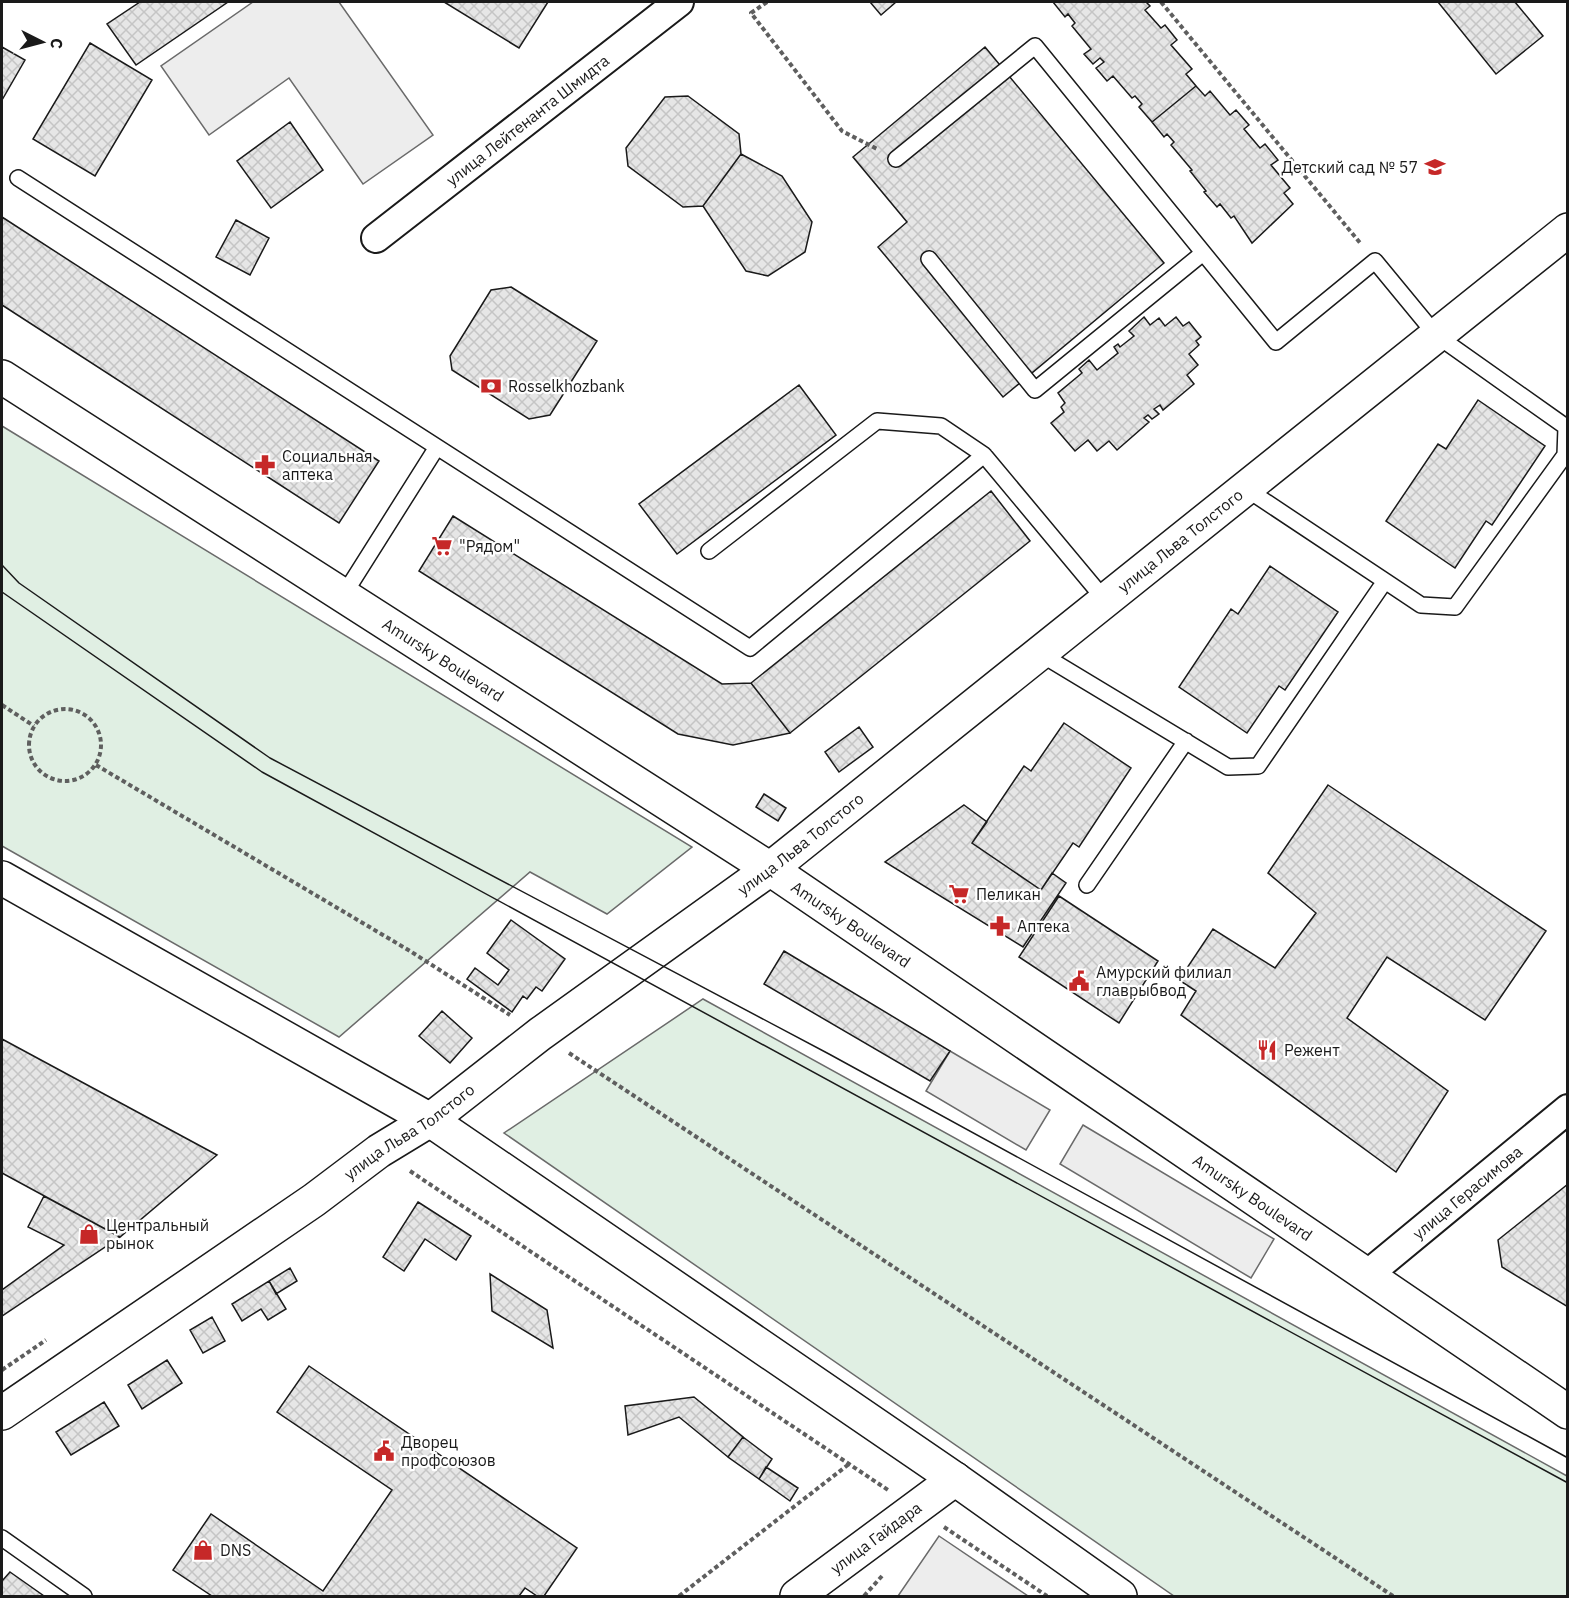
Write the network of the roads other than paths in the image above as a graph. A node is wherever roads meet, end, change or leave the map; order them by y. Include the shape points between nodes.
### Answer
1 (679, 2) edge
2 (896, 159) road end
3 (18, 178) dead end
4 (1568, 230) edge
5 (376, 238) dead end
6 (1203, 253) junction
7 (929, 259) dead end
8 (1436, 335) junction
9 (2, 377) edge
10 (437, 447) junction
11 (984, 454) junction
12 (1245, 488) junction
13 (709, 551) dead end
14 (1385, 581) junction
15 (344, 596) junction
16 (1105, 600) junction
17 (1040, 653) junction
18 (1186, 741) junction
19 (770, 869) junction
20 (2, 878) edge
21 (1087, 885) dead end
22 (1568, 1109) edge
23 (430, 1120) junction
24 (1367, 1275) junction
25 (1568, 1412) edge
26 (2, 1413) edge
27 (955, 1479) junction
28 (2, 1538) edge
29 (84, 1596) edge
30 (797, 1596) edge
31 (1120, 1596) edge

1 - 5 street, улица Лейтенанта Шмидта
2 - 6 lane via 1035,46
3 - 10 lane
4 - 8 street, улица Льва Толстого
6 - 7 lane via 1035,390
6 - 8 lane via 1276,342 1375,261
8 - 12 street, улица Льва Толстого
8 - 14 lane via 1566,427 1565,455 1455,607 1421,605
9 - 15 street, Amursky Boulevard
10 - 11 lane via 750,648
10 - 15 lane
11 - 13 lane via 941,426 877,421
11 - 16 lane
12 - 14 lane
12 - 16 street, улица Льва Толстого
14 - 18 lane via 1258,766 1228,767
15 - 19 street, Amursky Boulevard
16 - 17 street, улица Льва Толстого
17 - 18 lane
17 - 19 street, улица Льва Толстого
18 - 21 lane
19 - 23 street, улица Льва Толстого via 540,1034
19 - 24 street, Amursky Boulevard
20 - 23 street
22 - 24 street, улица Герасимова
23 - 26 street, улица Льва Толстого via 379,1151 314,1200
23 - 27 street
24 - 25 street, Amursky Boulevard
27 - 30 street, улица Гайдара
27 - 31 street
28 - 29 lane

